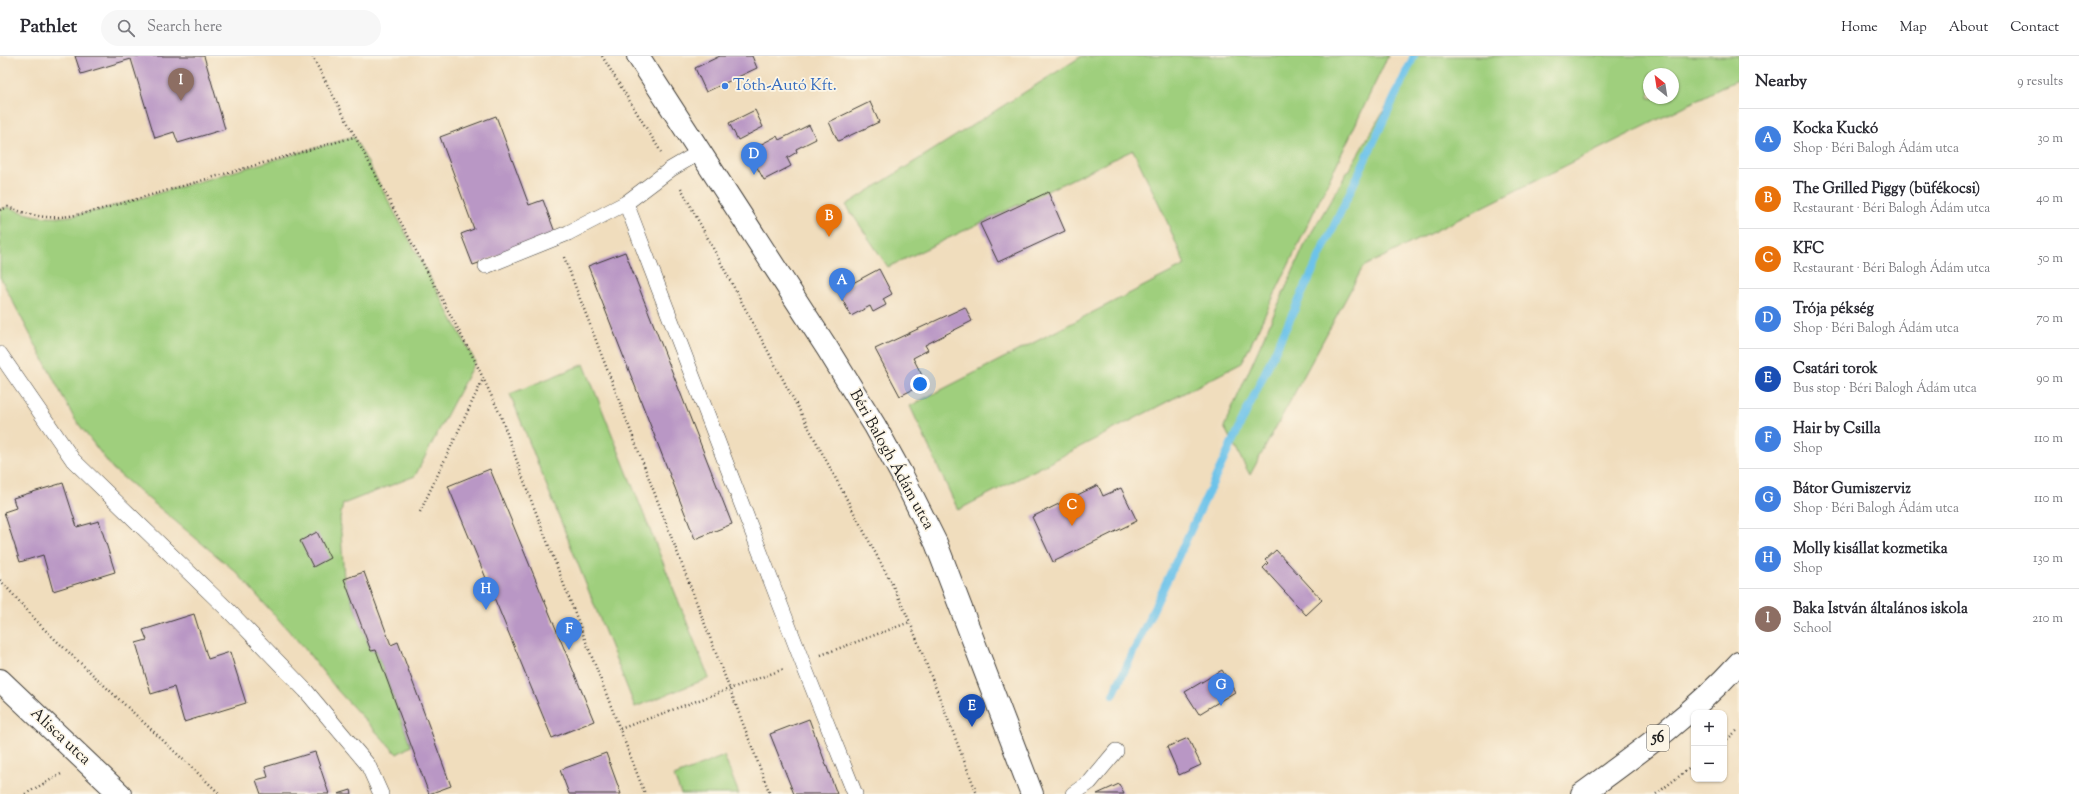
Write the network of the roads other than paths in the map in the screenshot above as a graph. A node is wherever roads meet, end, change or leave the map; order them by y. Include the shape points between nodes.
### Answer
1 (638, 56) edge
2 (700, 152) junction
3 (626, 203) junction
4 (486, 266) dead end
5 (0, 354) edge
6 (1739, 663) edge
7 (0, 680) edge
8 (1116, 751) dead end
9 (120, 794) edge
10 (381, 794) edge
11 (855, 794) edge
12 (1032, 794) edge
13 (1073, 794) edge
14 (1582, 794) edge

1 - 2 street, Béri Balogh Ádám utca
2 - 3 lane via 671,169
2 - 12 street, Béri Balogh Ádám utca via 875,426 927,521
3 - 4 lane via 557,238
3 - 11 lane
5 - 10 lane via 73,460 230,612 306,691 368,765
6 - 14 street, 56 via 1682,718
7 - 9 street, Alisca utca
8 - 13 lane via 1090,782

